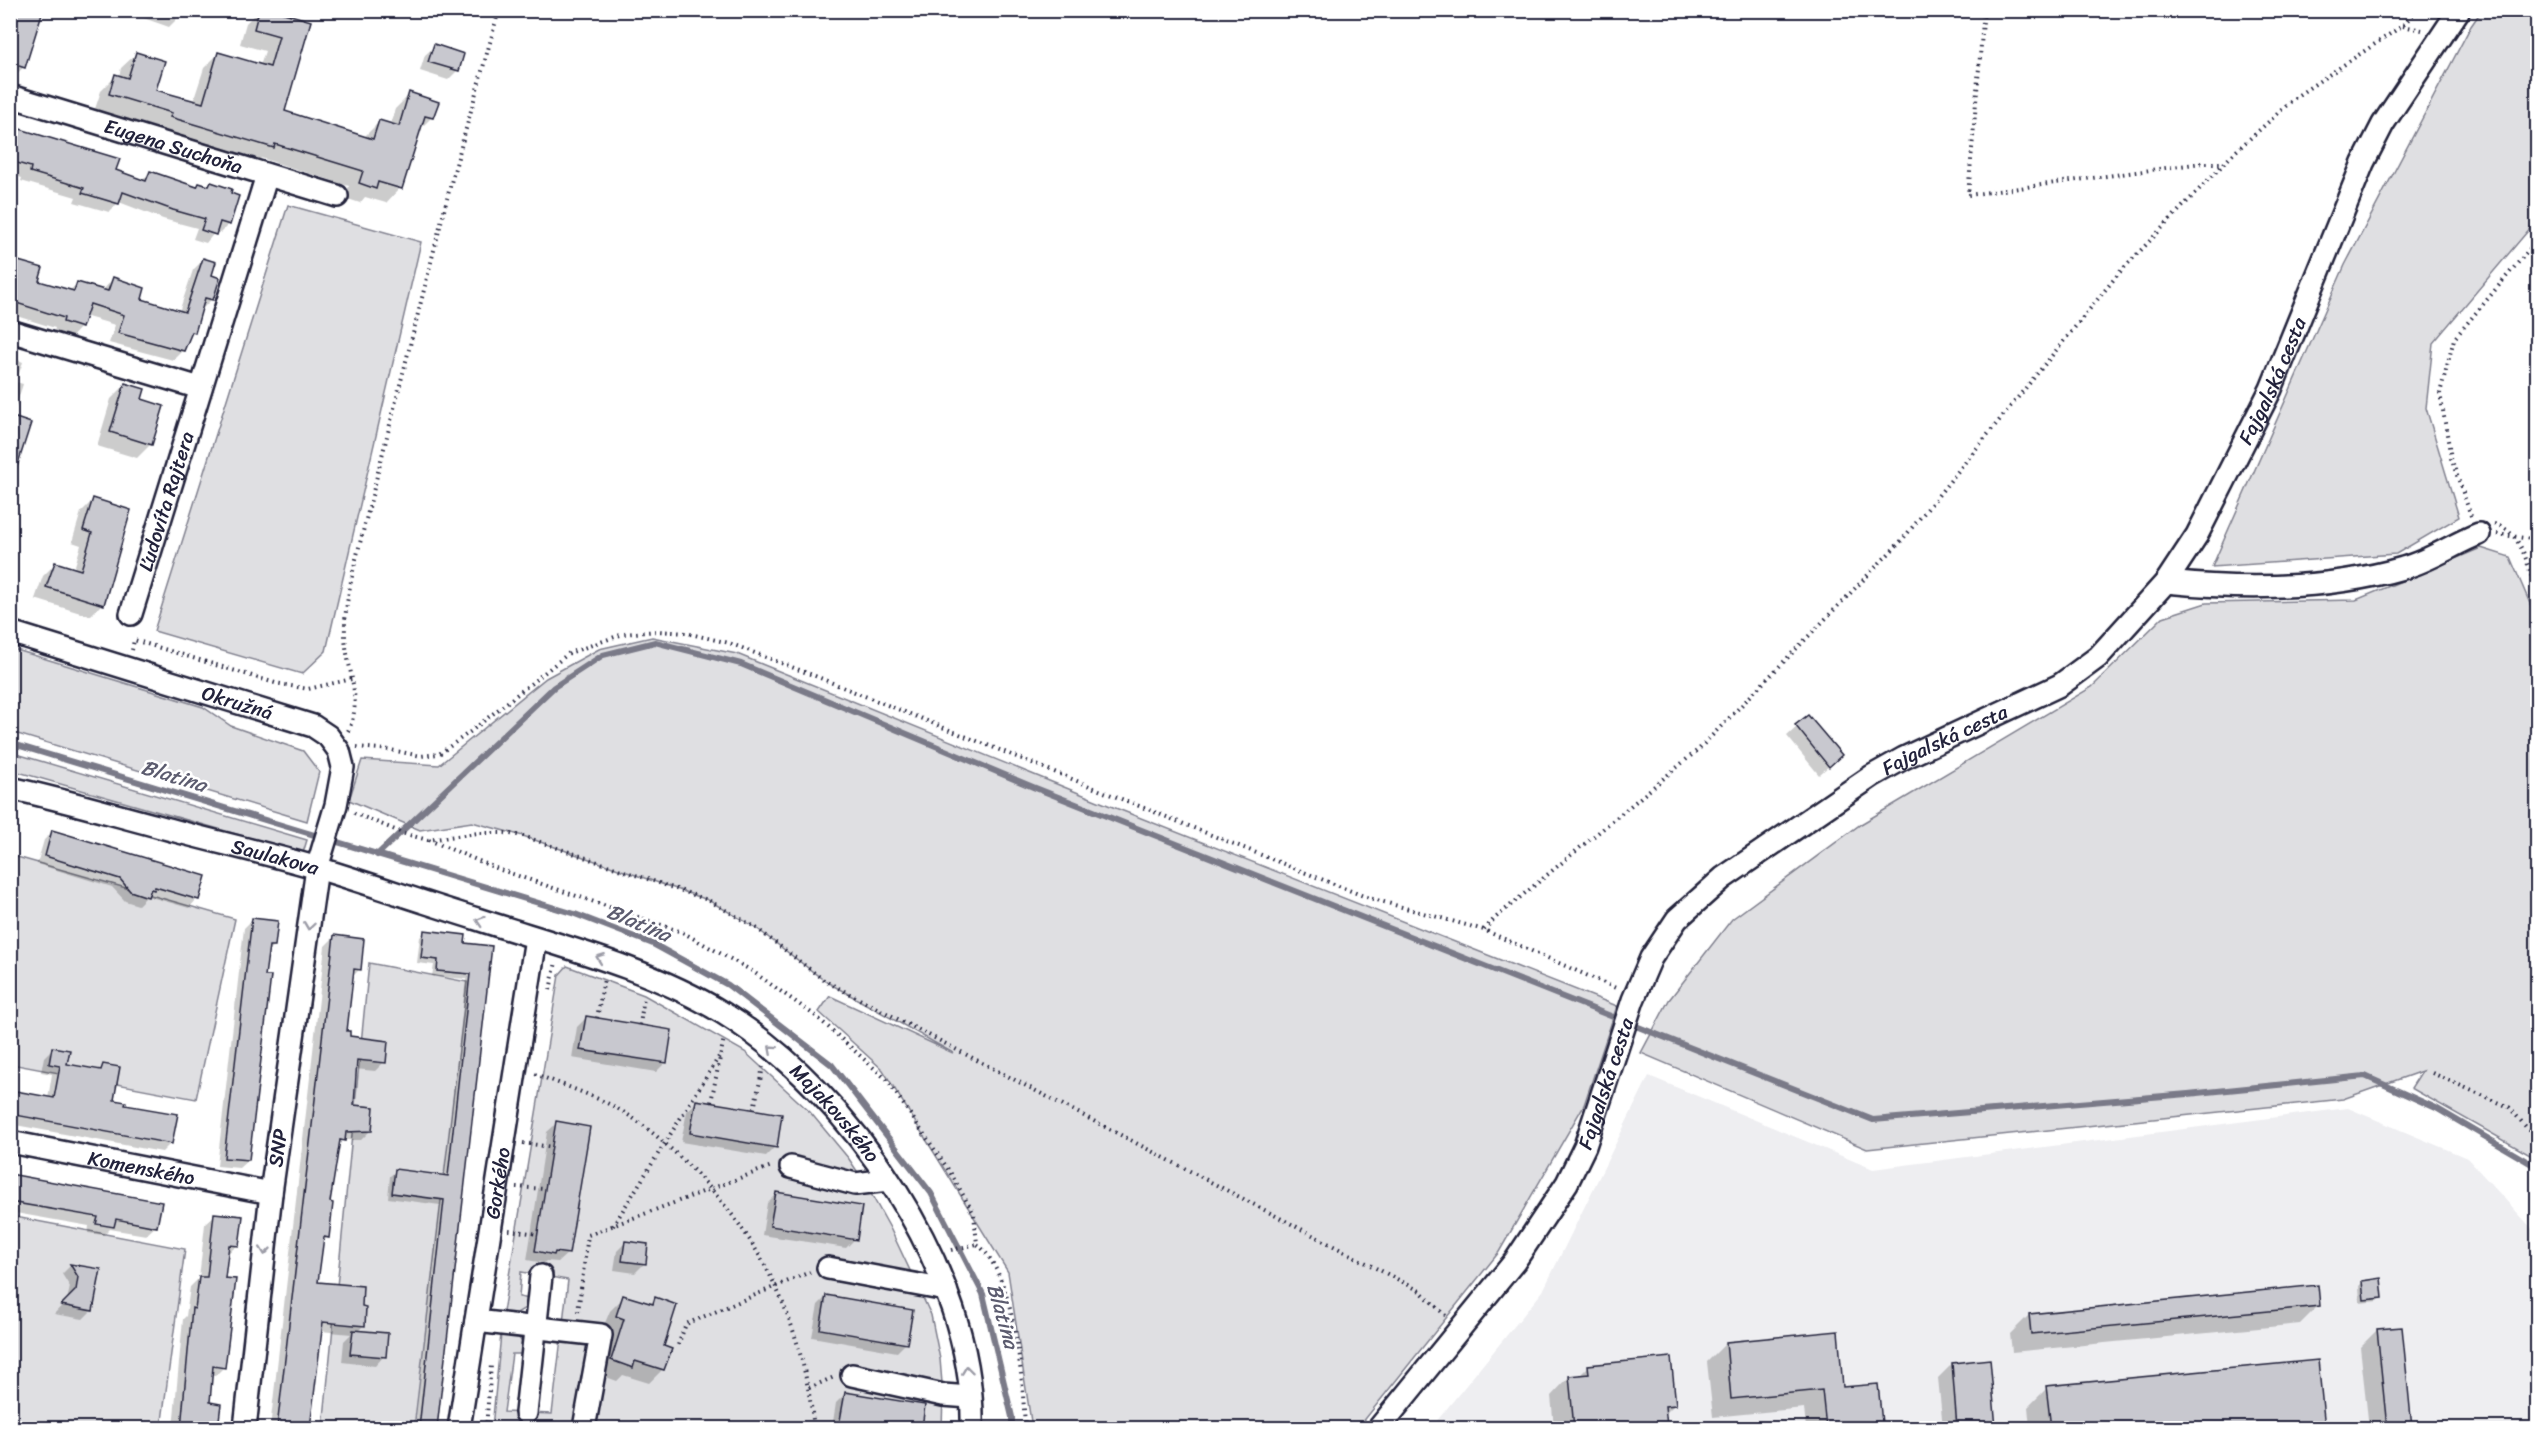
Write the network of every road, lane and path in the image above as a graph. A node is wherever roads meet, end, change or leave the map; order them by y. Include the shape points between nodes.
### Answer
1 (499, 10) edge
2 (1984, 10) edge
3 (2417, 10) edge
4 (2459, 10) edge
5 (10, 96) edge
6 (2223, 163) junction
7 (267, 175) junction
8 (337, 196) dead end
9 (2538, 239) edge
10 (10, 331) edge
11 (200, 388) junction
12 (2476, 529) junction
13 (2518, 539) junction
14 (2538, 540) edge
15 (2166, 582) junction
16 (2538, 597) edge
17 (131, 614) dead end
18 (10, 632) edge
19 (135, 640) dead end
20 (352, 679) junction
21 (339, 751) junction
22 (10, 788) edge
23 (333, 813) junction
24 (319, 861) junction
25 (1484, 930) junction
26 (536, 938) junction
27 (605, 973) dead end
28 (645, 989) dead end
29 (1634, 998) junction
30 (597, 1018) dead end
31 (639, 1024) dead end
32 (725, 1032) dead end
33 (720, 1055) junction
34 (764, 1060) dead end
35 (2432, 1073) dead end
36 (534, 1074) dead end
37 (711, 1102) dead end
38 (754, 1109) dead end
39 (504, 1141) junction
40 (2538, 1141) edge
41 (10, 1142) edge
42 (666, 1144) junction
43 (552, 1147) dead end
44 (791, 1167) joint
45 (888, 1180) junction
46 (497, 1186) junction
47 (712, 1188) junction
48 (545, 1189) dead end
49 (272, 1192) junction
50 (612, 1226) junction
51 (490, 1228) junction
52 (538, 1234) dead end
53 (951, 1250) dead end
54 (828, 1268) joint
55 (541, 1276) dead end
56 (777, 1287) junction
57 (946, 1290) junction
58 (476, 1321) junction
59 (536, 1328) junction
60 (1458, 1330) junction
61 (576, 1332) junction
62 (678, 1345) dead end
63 (852, 1375) joint
64 (809, 1388) junction
65 (970, 1397) junction
66 (526, 1413) dead end
67 (246, 1428) edge
68 (459, 1428) edge
69 (584, 1428) edge
70 (814, 1428) edge
71 (972, 1428) edge
72 (1025, 1428) edge
73 (1379, 1428) edge

1 - 20 path via 353,571 345,636
2 - 6 path via 1968,195
3 - 6 path via 2402,26 2297,96
4 - 15 street, Fajgalská cesta via 2389,115 2363,163 2271,388 2207,517
5 - 7 street, Eugena Suchoňa
6 - 25 path via 2119,273 1902,540 1699,749
7 - 8 street, Eugena Suchoňa
7 - 11 street, Ľudovíta Rajtera
9 - 12 path via 2454,339 2439,393 2451,458
10 - 11 street
11 - 17 street, Ľudovíta Rajtera
12 - 13 path
12 - 13 path via 2501,525
12 - 15 street via 2405,568 2321,583 2246,587
13 - 14 path
13 - 16 path
15 - 29 street, Fajgalská cesta via 2098,657 2060,685 1880,771 1723,878 1663,937
18 - 21 street, Okružná via 313,726 328,736
19 - 20 path via 275,683 308,689
20 - 21 path via 355,710
21 - 23 street via 344,767
21 - 25 path via 352,747 421,756 439,754 569,653 623,634 686,633 729,643 810,674 1366,897
22 - 24 street, Saulakova
23 - 24 street
23 - 60 path via 428,840 478,833 523,836 708,900 754,927 825,981 1420,1291
26 -> 24 street, Saulakova
24 -> 49 street, SNP
25 - 29 path
26 - 39 street, Gorkého
45 -> 26 street, Majakovského via 822,1095 766,1044 723,1013 670,984
27 - 30 path
28 - 31 path
29 - 60 street, Fajgalská cesta via 1585,1146 1567,1184 1515,1261
32 - 33 path
33 - 37 path
33 - 42 path
34 - 38 path
35 - 40 path via 2510,1107
36 - 42 path via 612,1106 650,1129
39 - 43 path
39 - 46 street, Gorkého
41 - 49 street, Komenského
42 - 47 path
42 - 50 path
44 - 45 street via 855,1184
44 - 47 path via 768,1166
45 - 57 street, Majakovského via 913,1218
46 - 48 path
46 - 51 street, Gorkého
47 - 50 path
47 - 56 path via 742,1225
49 -> 67 street, SNP
50 - 61 path via 588,1235
51 - 52 path
51 - 58 street, Gorkého
53 - 72 path via 975,1242 987,1251 1002,1280 1024,1395
54 - 56 path
54 - 57 street
55 - 59 street
56 - 62 path via 687,1324
56 - 64 path
65 -> 57 street, Majakovského via 965,1356
58 - 59 street
58 - 68 street, Gorkého
59 - 61 street
59 - 66 street
60 - 73 street, Fajgalská cesta
61 - 69 street via 601,1335
63 - 64 path via 841,1374
63 - 65 street
64 - 70 path
65 - 71 street, Majakovského

